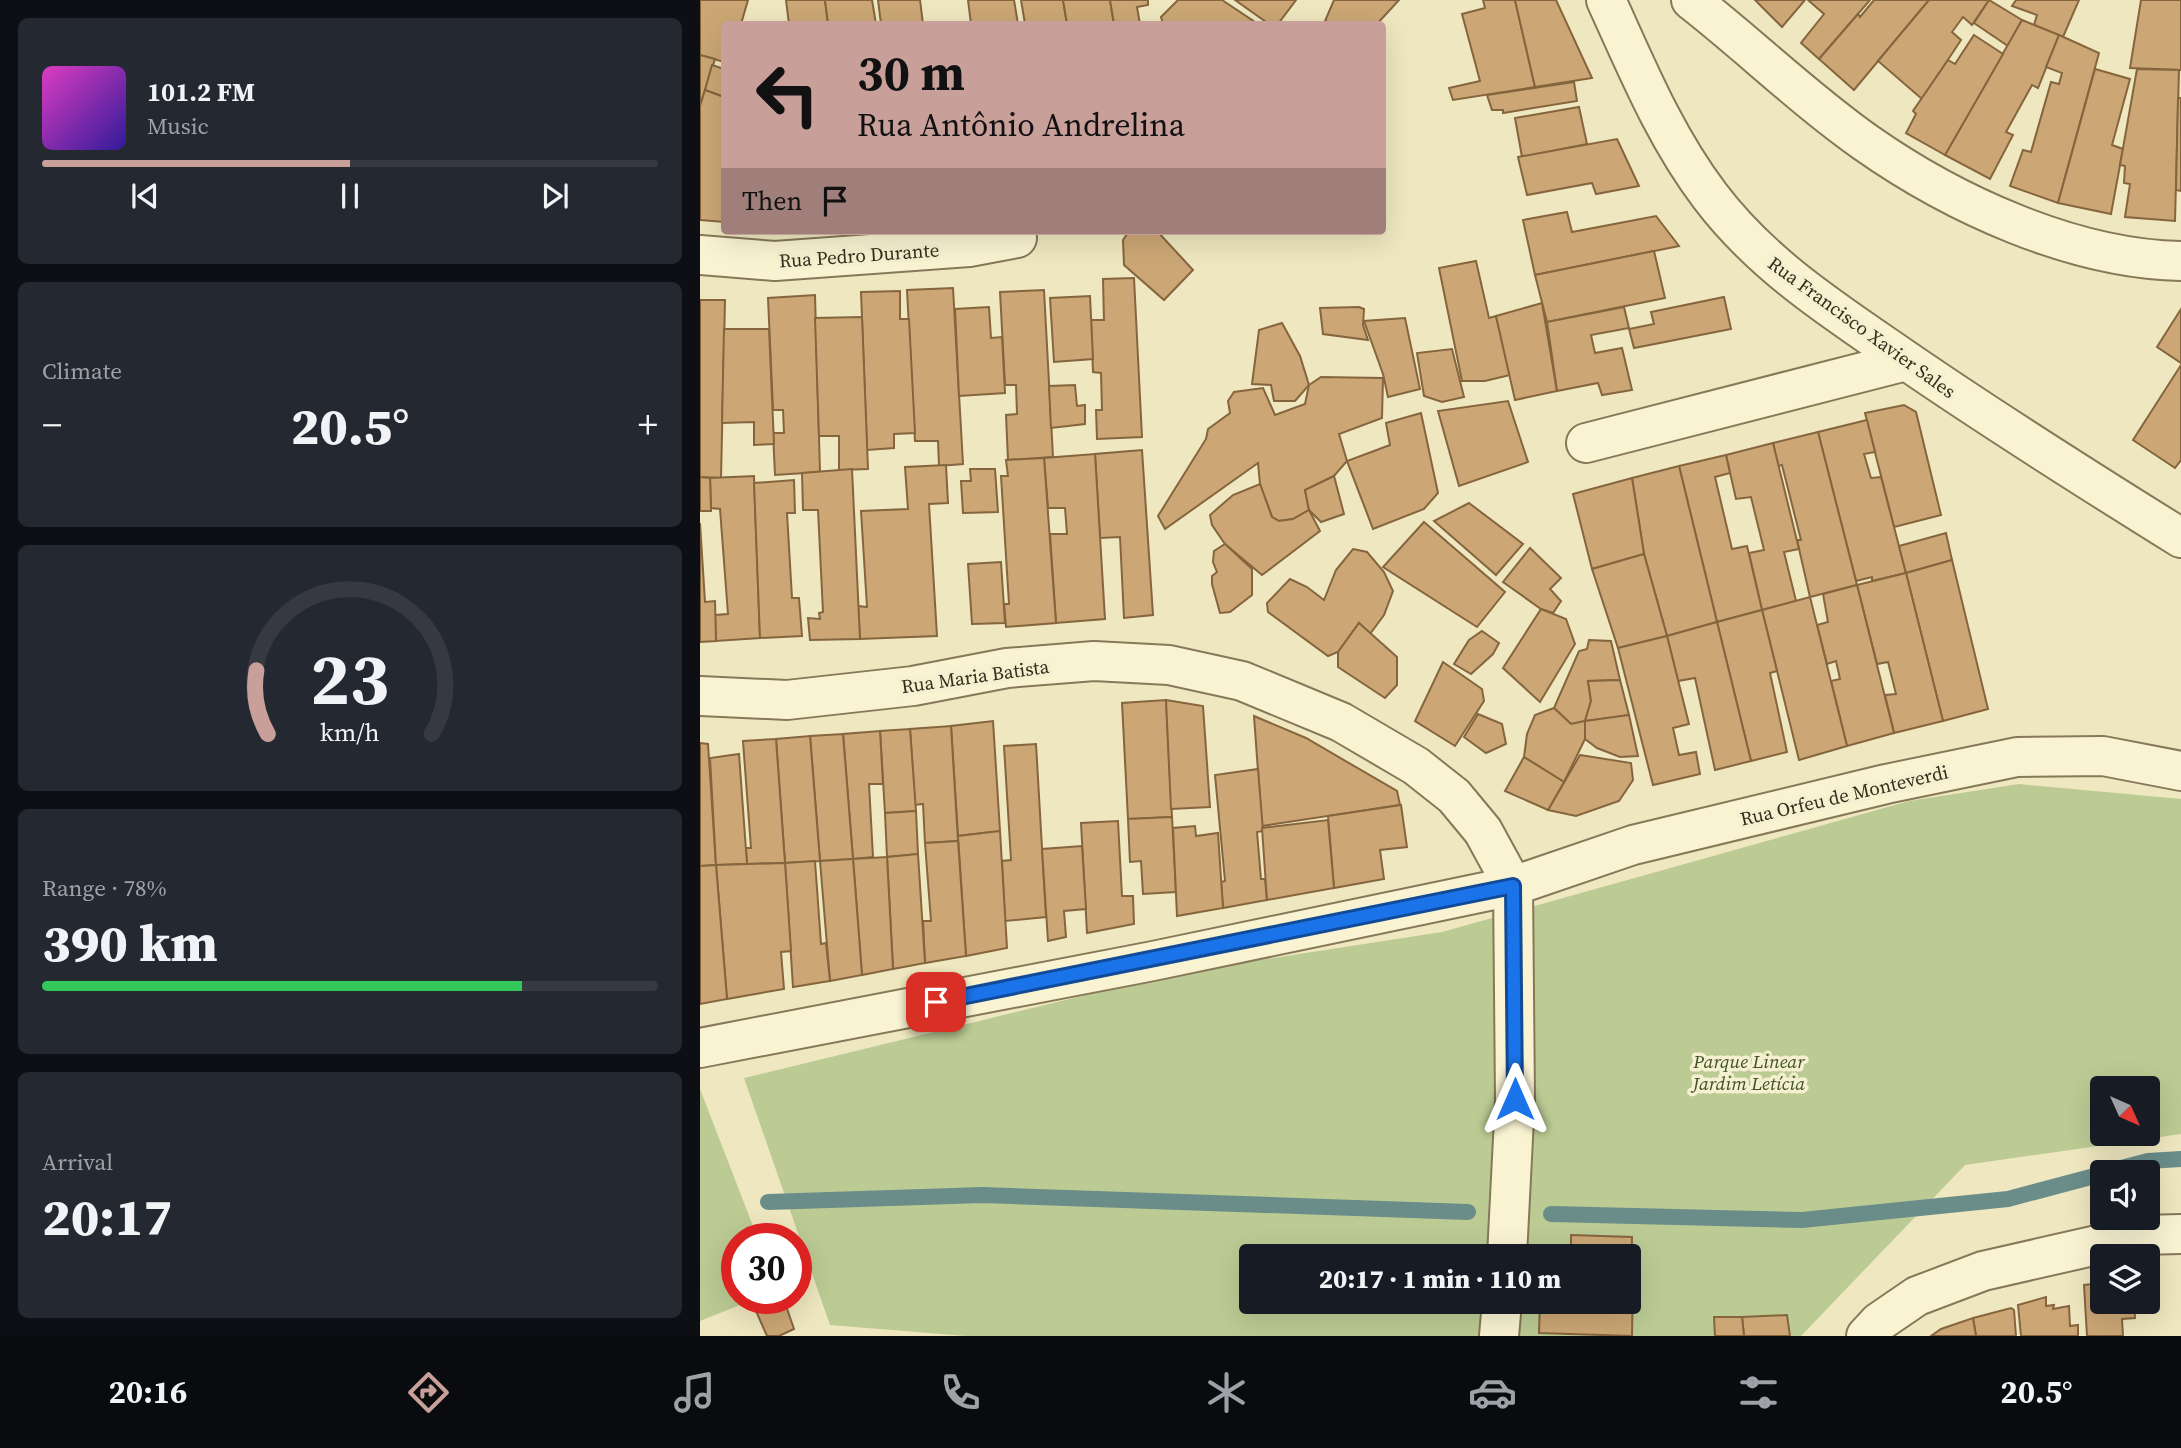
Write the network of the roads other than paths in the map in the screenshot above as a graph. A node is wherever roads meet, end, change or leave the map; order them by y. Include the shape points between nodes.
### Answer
1 (1606, 0) edge
2 (1691, 0) edge
3 (1017, 238) dead end
4 (700, 255) edge
5 (2181, 261) edge
6 (1906, 361) junction
7 (1586, 443) dead end
8 (2181, 538) edge
9 (700, 696) edge
10 (2181, 771) edge
11 (1513, 886) junction
12 (700, 1048) edge
13 (2181, 1234) edge
14 (1508, 1244) edge
15 (1501, 1314) edge
16 (1499, 1336) edge
17 (1866, 1336) edge

1 - 6 street, Rua Francisco Xavier Sales via 1659,117 1710,196 1757,251
2 - 5 street via 1865,142 1955,195 2027,229 2106,254
3 - 4 street, Rua Pedro Durante via 969,247 775,261
6 - 7 street
6 - 8 street, Rua Francisco Xavier Sales via 1980,414
9 - 11 street, Rua Maria Batista via 787,701 913,687 1007,668 1094,661 1169,665 1242,681 1340,722 1416,766 1454,796 1483,831
10 - 11 street, Rua Orfeu de Monteverdi via 2103,756 2017,757 1633,845
11 - 12 street, Rua Orfeu de Monteverdi
11 - 14 street, Rua Maria Batista via 1515,1099
13 - 17 street via 2141,1234 1983,1271 1917,1296
15 - 16 street

